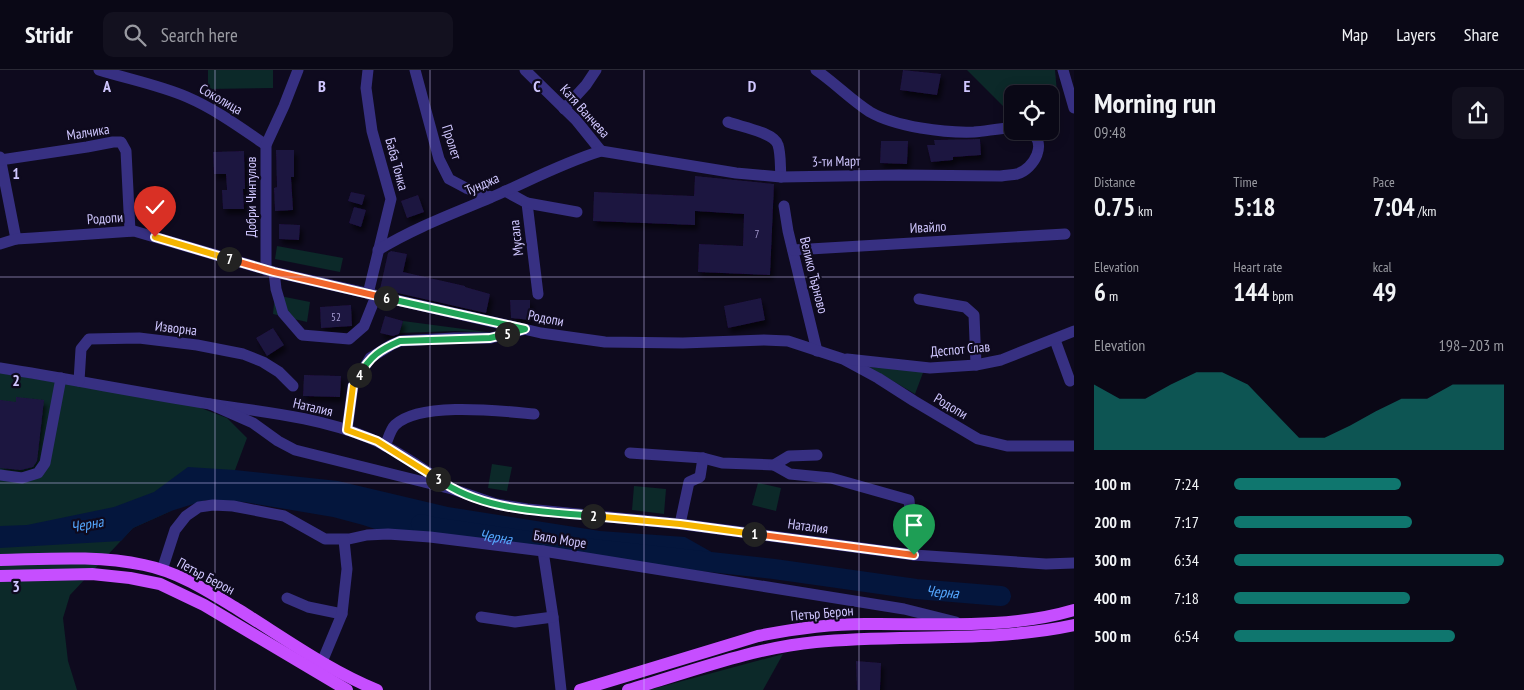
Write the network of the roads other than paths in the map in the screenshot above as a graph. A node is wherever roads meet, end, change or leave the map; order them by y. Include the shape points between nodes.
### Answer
1 (298, 70) edge
2 (368, 70) edge
3 (415, 70) edge
4 (525, 70) edge
5 (596, 70) edge
6 (816, 70) edge
7 (1063, 70) edge
8 (106, 71) edge
9 (1074, 108) edge
10 (564, 109) junction
11 (728, 122) dead end
12 (1004, 129) edge
13 (1037, 140) edge
14 (266, 145) junction
15 (601, 151) junction
16 (0, 158) edge
17 (781, 177) junction
18 (505, 191) junction
19 (491, 197) junction
20 (527, 203) junction
21 (784, 206) dead end
22 (576, 212) dead end
23 (130, 231) junction
24 (1065, 234) dead end
25 (16, 239) junction
26 (0, 244) edge
27 (378, 250) junction
28 (793, 250) junction
29 (270, 271) junction
30 (538, 294) dead end
31 (372, 295) junction
32 (919, 299) dead end
33 (525, 329) junction
34 (1074, 331) edge
35 (1055, 340) junction
36 (817, 351) junction
37 (842, 360) junction
38 (976, 365) junction
39 (0, 368) edge
40 (61, 378) junction
41 (78, 380) junction
42 (1070, 381) dead end
43 (293, 386) dead end
44 (210, 404) junction
45 (534, 414) dead end
46 (347, 430) junction
47 (385, 446) junction
48 (1074, 446) edge
49 (630, 453) dead end
50 (817, 455) dead end
51 (703, 458) junction
52 (774, 465) junction
53 (0, 475) edge
54 (452, 490) junction
55 (680, 524) junction
56 (344, 540) junction
57 (543, 551) junction
58 (914, 555) junction
59 (0, 560) edge
60 (1074, 563) edge
61 (162, 570) junction
62 (0, 576) edge
63 (286, 598) dead end
64 (1074, 610) edge
65 (342, 614) junction
66 (481, 617) dead end
67 (553, 617) junction
68 (848, 624) junction
69 (965, 624) junction
70 (1074, 624) edge
71 (849, 639) junction
72 (322, 662) junction
73 (346, 690) edge
74 (377, 690) edge
75 (561, 690) edge
76 (580, 690) edge
77 (628, 690) edge

1 - 14 street, Добри Чинтулов
2 - 27 street, Баба Тонка via 366,88 370,121 391,199
3 - 19 street, Пролет via 439,159 449,179
4 - 10 street, Катя Ванчева
5 - 10 street
6 - 12 street via 872,113 896,122 922,129 955,132
7 - 9 street
8 - 14 street, Соколица via 186,97
10 - 15 street, Катя Ванчева
11 - 17 street via 768,134 778,144
13 - 17 street, 3-ти Март via 1039,150 1035,159 1018,174
14 - 29 street, Добри Чинтулов
15 - 17 street, 3-ти Март
15 - 18 street, Тунджа
16 - 23 street, Малчика via 121,142 126,151
16 - 25 street
18 - 19 street, Тунджа
18 - 20 street, Мусала
19 - 27 street, Тунджа via 421,226
20 - 22 street
20 - 30 street, Мусала
21 - 28 street, Велико Търново
23 - 25 street, Родопи
23 - 29 street, Родопи
24 - 28 street, Ивайло
25 - 26 street, Родопи
27 - 31 street, Баба Тонка
28 - 36 street, Велико Търново
29 - 31 street, Родопи
29 - 31 street, Добри Чинтулов via 283,313 302,334 349,339 364,326
31 - 33 street, Родопи
32 - 38 street via 965,307 974,315
33 - 36 street, Родопи via 605,342 788,341
33 - 46 street via 490,338 400,341 391,345 370,358 353,386
34 - 35 street, Деспот Слав
35 - 38 street, Деспот Слав via 1001,360
35 - 42 street
36 - 37 street, Родопи
37 - 38 street, Деспот Слав via 930,368
37 - 48 street, Родопи via 878,378 978,439 1007,446
39 - 40 street, Наталия
40 - 41 street, Наталия
40 - 53 street via 45,463 38,473 22,478
41 - 43 street, Изворна via 82,349 89,339 109,337 197,345 243,354 279,372
41 - 44 street, Наталия
44 - 46 street, Наталия via 268,412
44 - 54 street, Наталия via 253,422 294,450
45 - 47 street via 482,409 406,417 393,426
46 - 47 street, Наталия
47 - 54 street, Наталия
49 - 51 street
50 - 52 street via 789,456
51 - 52 street via 722,463
51 - 55 street via 700,477 689,482
52 - 58 street via 790,474 832,478 909,500
54 - 55 street, Наталия via 496,504 526,509
55 - 58 street, Наталия
56 - 57 street, Бяло Море via 388,534
56 - 61 street, Бяло Море via 325,539 284,516 233,506 199,506 175,530
56 - 65 street via 346,569
57 - 67 street
57 - 69 street, Бяло Море via 904,609
58 - 60 street, Наталия
59 - 61 main road, Петър Берон via 105,560
61 - 72 main road, Петър Берон via 202,587
62 - 73 main road, Петър Берон via 92,574 160,584 204,605
63 - 65 street via 308,607
64 - 69 main road, Петър Берон via 1050,617
65 - 72 street
66 - 67 street via 514,622
67 - 75 street
68 - 69 main road, Петър Берон
68 - 71 main road
68 - 76 main road, Петър Берон via 758,636
70 - 71 main road, Петър Берон via 974,636
71 - 77 main road, Петър Берон via 772,648
72 - 74 main road, Петър Берон

